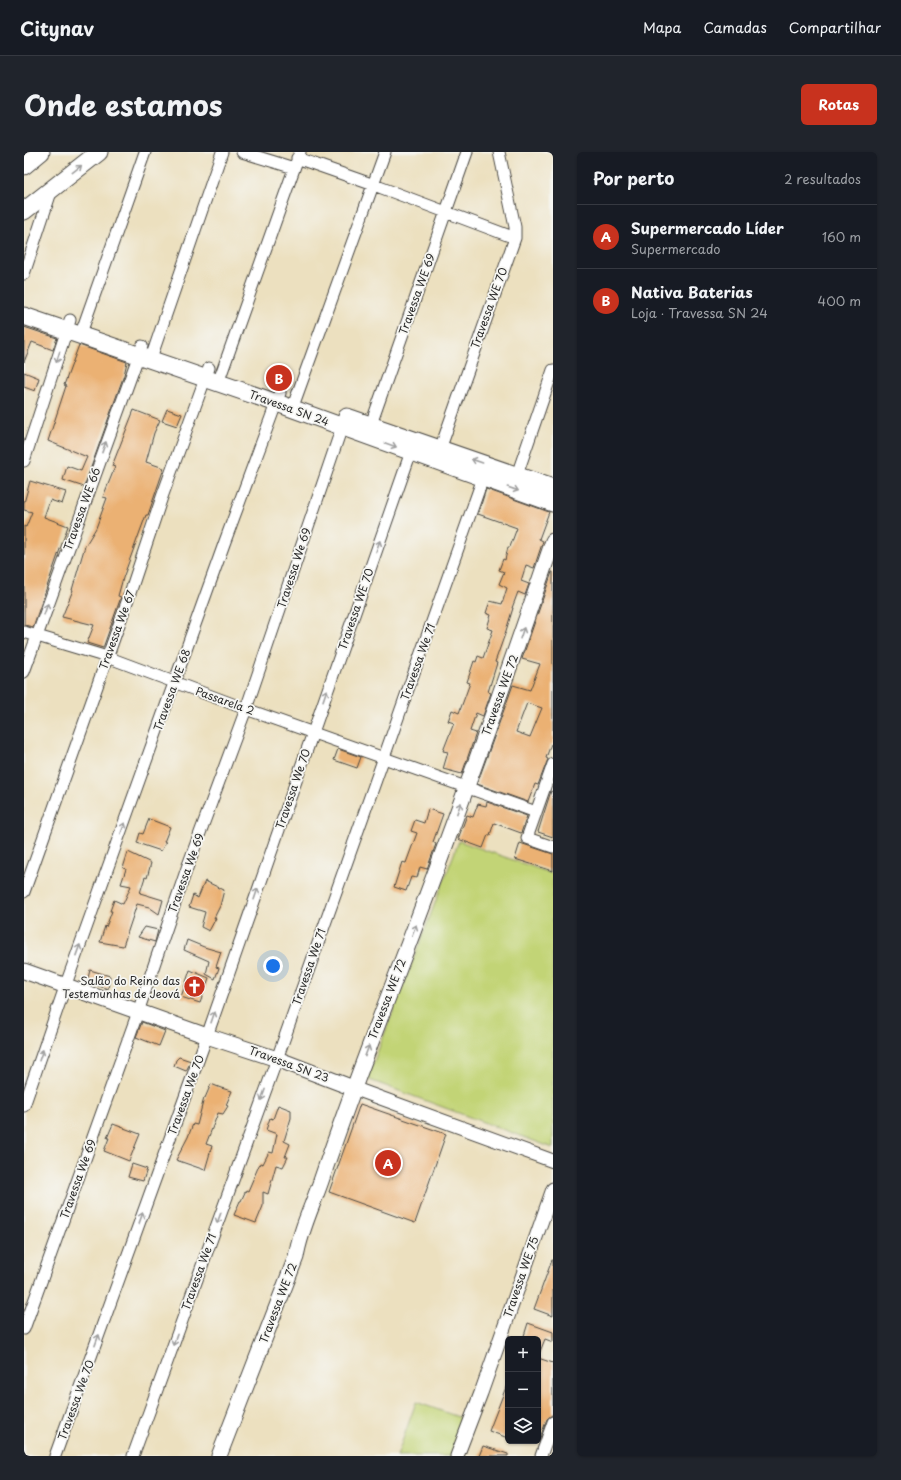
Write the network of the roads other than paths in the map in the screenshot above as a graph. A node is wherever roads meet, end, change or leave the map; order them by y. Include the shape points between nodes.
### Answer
1 (99, 152) edge
2 (145, 152) edge
3 (222, 152) edge
4 (242, 152) edge
5 (385, 152) edge
6 (467, 152) edge
7 (499, 152) edge
8 (297, 160) edge
9 (374, 185) junction
10 (53, 188) junction
11 (24, 211) edge
12 (447, 212) junction
13 (515, 238) junction
14 (24, 274) edge
15 (24, 304) edge
16 (24, 316) edge
17 (75, 328) junction
18 (146, 353) junction
19 (553, 370) edge
20 (214, 376) junction
21 (286, 401) junction
22 (344, 422) junction
23 (368, 430) junction
24 (413, 446) junction
25 (438, 455) junction
26 (24, 461) edge
27 (517, 475) junction
28 (483, 478) junction
29 (553, 488) edge
30 (553, 503) edge
31 (553, 540) edge
32 (24, 632) edge
33 (37, 636) junction
34 (107, 658) junction
35 (24, 672) edge
36 (175, 683) junction
37 (246, 709) junction
38 (312, 732) junction
39 (383, 757) junction
40 (553, 764) edge
41 (467, 787) junction
42 (536, 812) junction
43 (553, 847) edge
44 (24, 892) edge
45 (24, 971) edge
46 (65, 987) junction
47 (138, 1012) junction
48 (207, 1036) junction
49 (277, 1059) junction
50 (353, 1088) junction
51 (24, 1106) edge
52 (553, 1161) edge
53 (553, 1189) edge
54 (24, 1329) edge
55 (553, 1422) edge
56 (55, 1456) edge
57 (133, 1456) edge
58 (219, 1456) edge
59 (457, 1456) edge
60 (541, 1456) edge

10 -> 1 main road
2 - 17 street
3 - 18 street
4 - 8 street
5 - 9 street, Travessa WE 68
6 - 12 street, Travessa WE 69
7 - 13 street, Travessa WE 70
8 - 9 street
8 - 20 street, Travessa We 67
9 - 12 street
9 - 21 street, Travessa WE 68
10 - 11 main road
10 - 14 street
12 - 13 street
12 - 23 street, Travessa WE 69
13 - 25 street, Travessa WE 70
15 - 17 main road, Travessa SN 24
16 - 17 main road, Travessa SN 24
17 - 18 main road, Travessa SN 24
17 -> 26 street
18 - 20 main road, Travessa SN 24
33 -> 18 street, Travessa WE 66
19 - 27 street
20 - 21 main road, Travessa SN 24
20 - 34 street, Travessa We 67
21 - 22 main road, Travessa SN 24
21 - 36 street, Travessa WE 68 via 224,544
22 - 23 main road, Travessa SN 24
22 - 37 street, Travessa We 69
23 - 24 main road, Travessa SN 24
24 - 25 main road, Travessa SN 24
38 -> 24 street, Travessa WE 70
27 -> 25 main road, Travessa SN 24
25 - 28 main road, Travessa SN 24
27 - 29 main road, Travessa SN 24
28 -> 30 main road, Travessa SN 24
28 - 39 street, Travessa We 71
41 -> 31 main road, Travessa WE 72
32 - 33 street, Passarela 2
33 - 34 street, Passarela 2
33 - 35 street, Travessa WE 66
34 - 36 street, Passarela 2
34 - 44 street, Travessa We 67
36 - 37 street, Passarela 2
46 -> 36 street, Travessa WE 68
37 - 38 street, Passarela 2
37 - 47 street, Travessa We 69 via 187,868
38 - 39 street, Passarela 2
48 -> 38 street, Travessa We 70
39 - 41 street, Passarela 2
39 - 49 street, Travessa We 71
40 - 42 street
41 - 42 street, Passarela 2
50 -> 41 main road, Travessa WE 72
42 - 43 street via 527,838
45 - 46 main road, Travessa SN 23
46 - 47 main road, Travessa SN 23
51 -> 46 street
47 - 48 main road, Travessa SN 23
47 - 54 street, Travessa We 69
48 - 49 main road, Travessa SN 23
56 -> 48 street, Travessa We 70
49 - 50 main road, Travessa SN 23
49 -> 57 street, Travessa We 71
50 - 52 street, Travessa SN 23
50 - 58 main road, Travessa WE 72 via 298,1243 296,1258
53 - 59 street, Travessa WE 75
55 - 60 street

